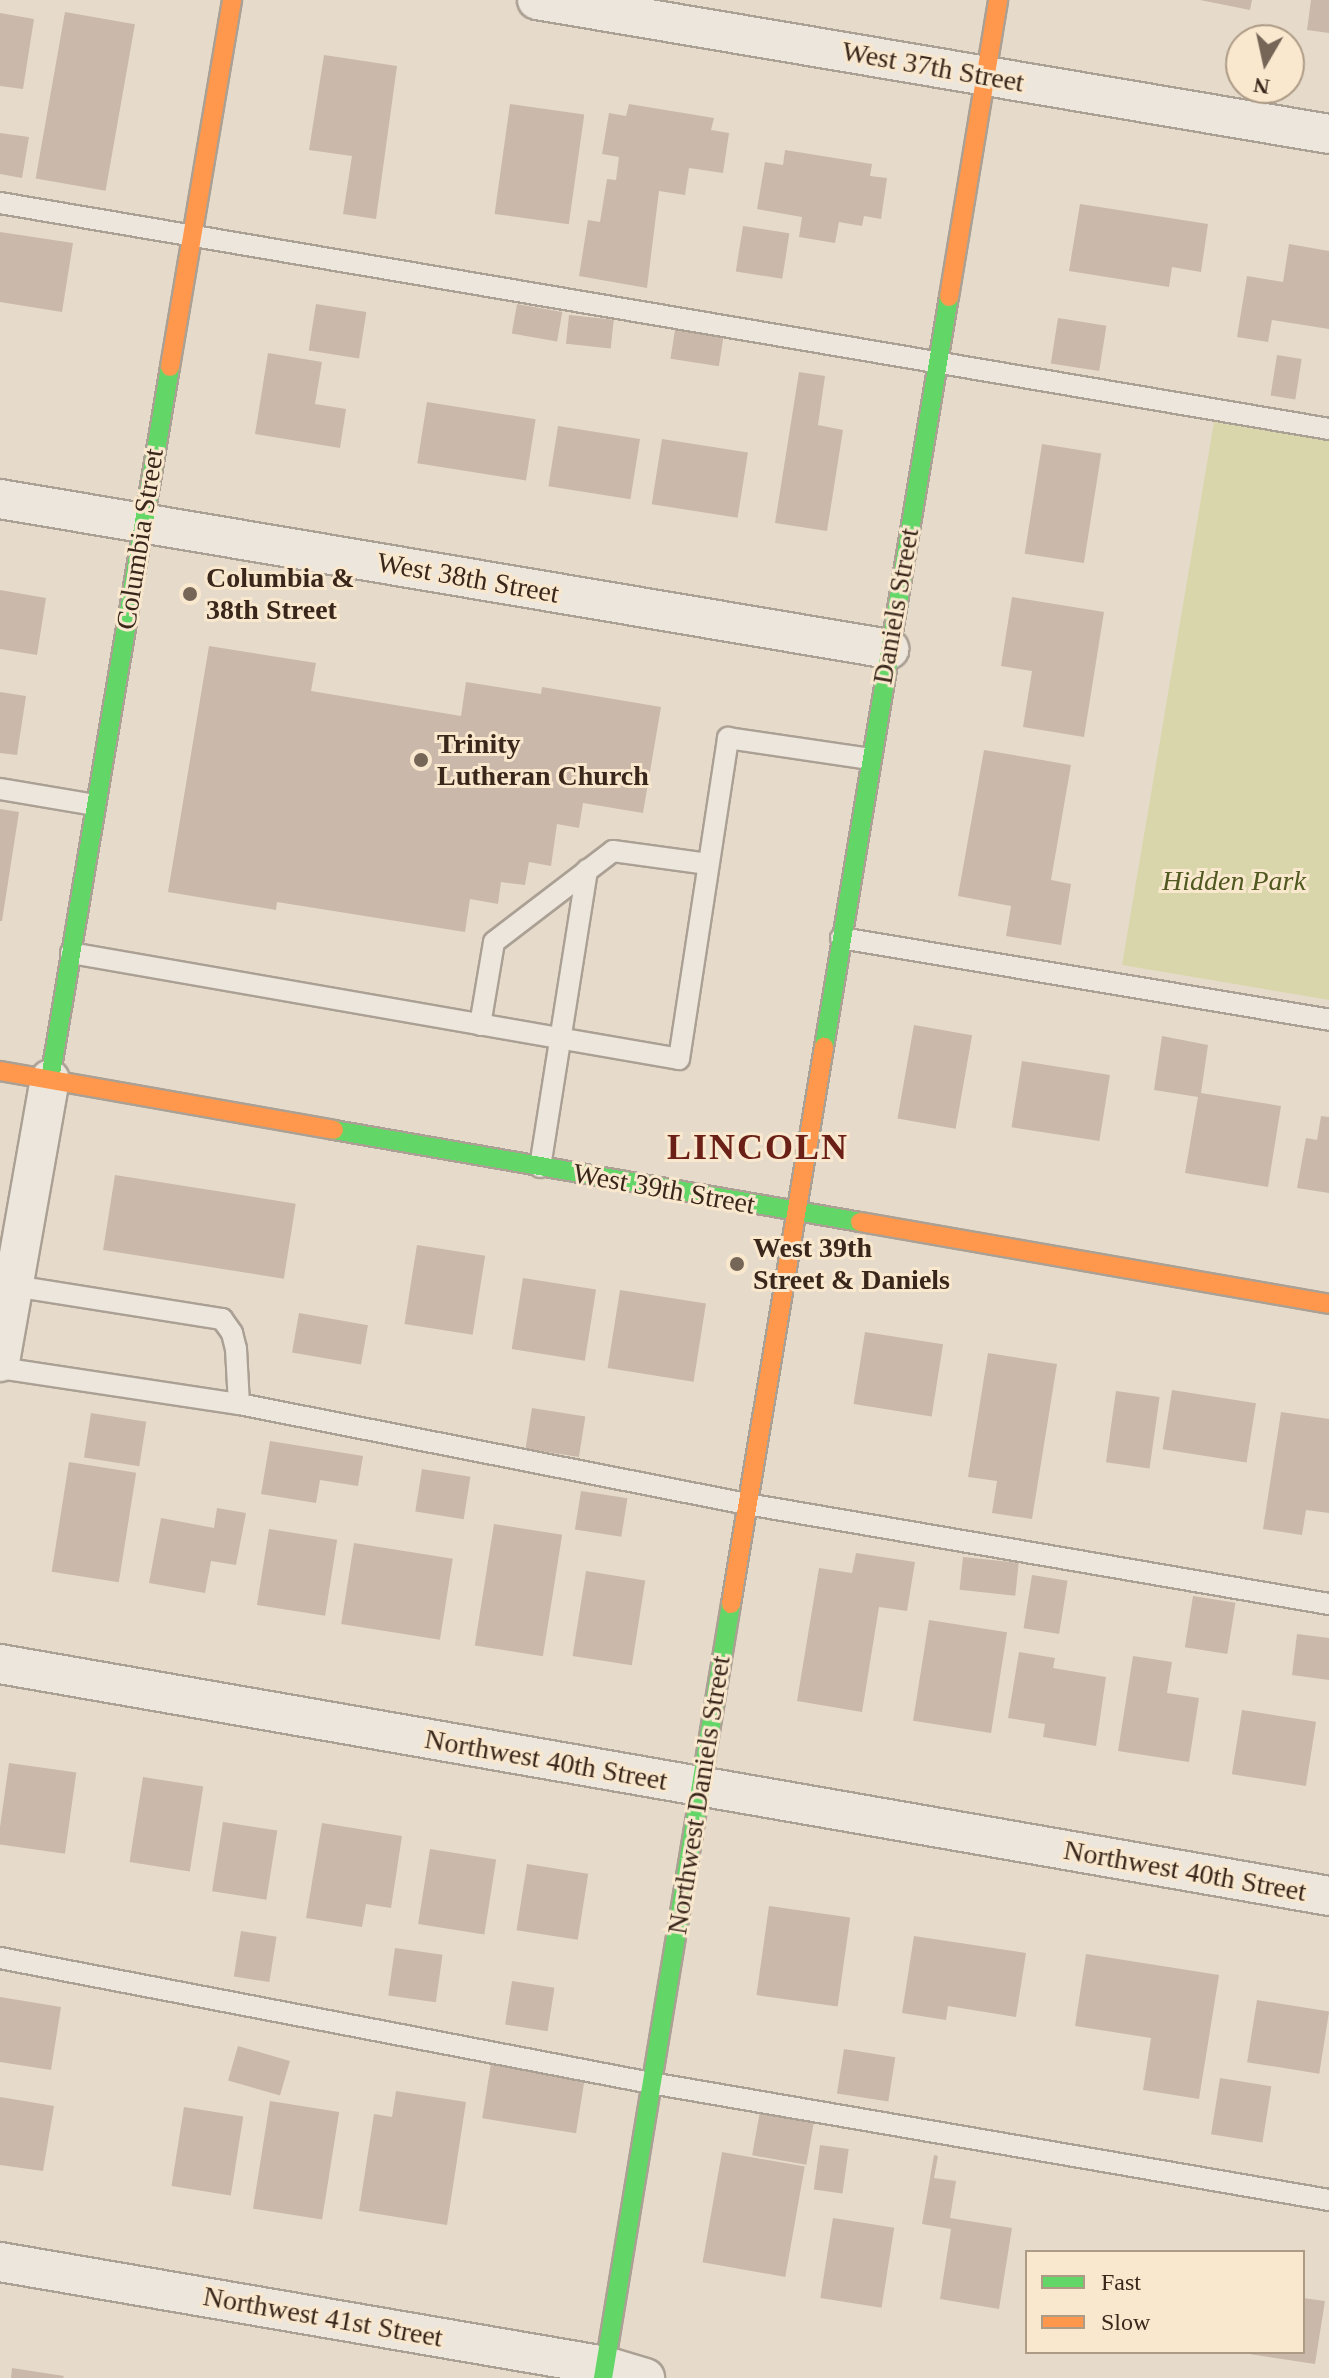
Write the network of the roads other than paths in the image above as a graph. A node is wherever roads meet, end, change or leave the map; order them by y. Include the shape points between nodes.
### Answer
1 (232, 0) edge
2 (537, 0) edge
3 (998, 0) edge
4 (985, 76) junction
5 (1329, 134) edge
6 (0, 203) edge
7 (191, 234) junction
8 (937, 363) junction
9 (1329, 429) edge
10 (0, 499) edge
11 (143, 523) junction
12 (889, 649) junction
13 (870, 759) junction
14 (0, 789) edge
15 (95, 805) junction
16 (708, 864) junction
17 (587, 870) junction
18 (841, 938) junction
19 (71, 953) junction
20 (1329, 1020) edge
21 (480, 1025) junction
22 (561, 1039) junction
23 (0, 1071) edge
24 (50, 1079) junction
25 (540, 1167) junction
26 (795, 1212) junction
27 (14, 1286) junction
28 (1329, 1304) edge
29 (0, 1365) edge
30 (239, 1404) junction
31 (747, 1504) junction
32 (1329, 1604) edge
33 (0, 1664) edge
34 (700, 1787) junction
35 (1329, 1896) edge
36 (0, 1958) edge
37 (651, 2083) junction
38 (1329, 2200) edge
39 (0, 2262) edge
40 (604, 2372) edge
41 (645, 2378) edge

1 - 7 street, Columbia Street
2 - 4 street, West 37th Street
3 - 4 street, Daniels Street
4 - 5 street, West 37th Street
4 - 8 street, Daniels Street
6 - 7 lane
7 - 8 lane
7 - 11 street, Columbia Street
8 - 9 lane
8 - 12 street, Daniels Street
10 - 11 street, West 38th Street
11 - 12 street, West 38th Street
11 - 15 street, Columbia Street
12 - 13 street, Daniels Street
13 - 16 lane via 728,738
13 - 18 street, Daniels Street
14 - 15 lane
15 - 19 street, Columbia Street
16 - 17 lane via 613,851
16 - 22 lane via 679,1059
17 - 21 lane via 494,942
17 - 22 lane
18 - 20 lane
18 - 26 street, Daniels Street
19 - 21 lane
19 - 24 street, Columbia Street
21 - 22 lane
22 - 25 lane
23 - 24 street, West 39th Street
24 - 25 street, West 39th Street
24 - 27 street
25 - 26 street, West 39th Street
26 - 28 street, West 39th Street
26 - 31 street, Northwest Daniels Street
27 - 29 street
27 - 30 lane via 222,1319 234,1341
29 - 30 lane
30 - 31 lane
31 - 32 lane
31 - 34 street, Northwest Daniels Street
33 - 34 street, Northwest 40th Street
34 - 35 street, Northwest 40th Street
34 - 37 street, Northwest Daniels Street
36 - 37 lane
37 - 38 lane
37 - 40 street, Northwest Daniels Street
39 - 40 street, Northwest 41st Street
40 - 41 street, Northwest 41st Street

